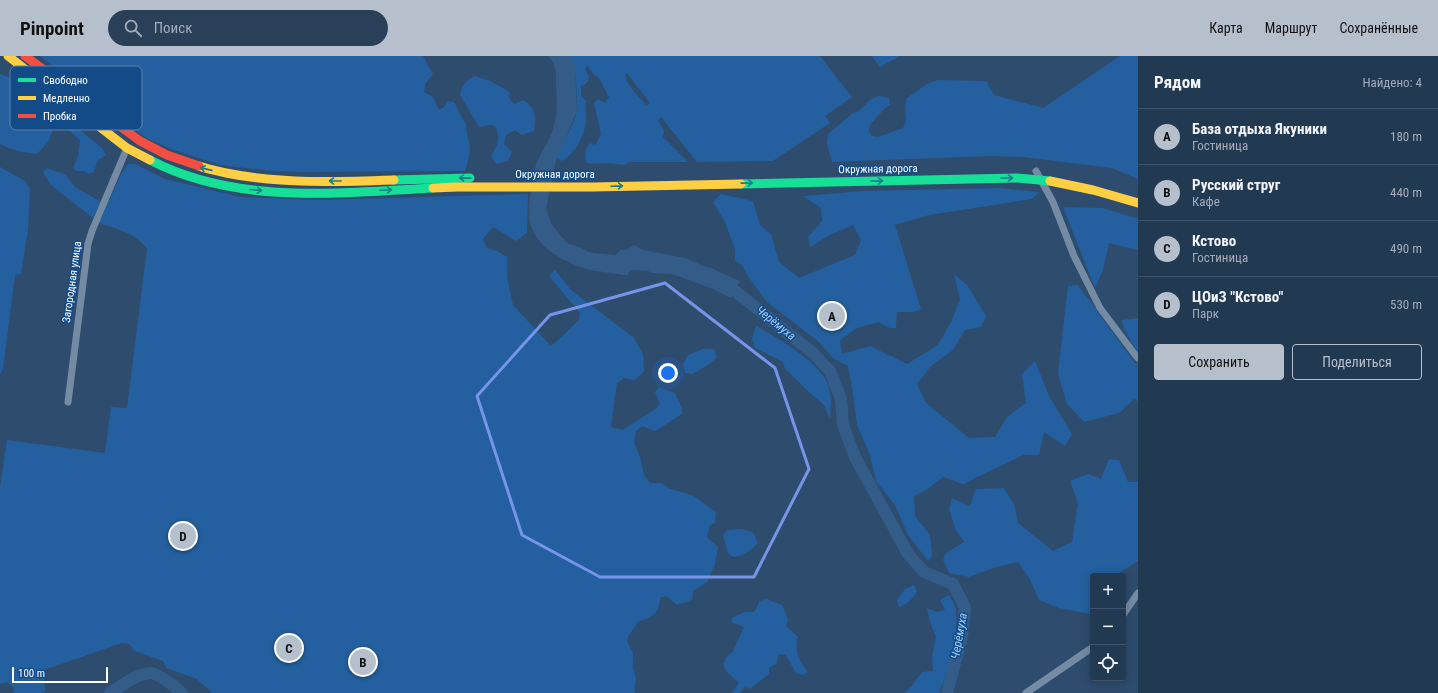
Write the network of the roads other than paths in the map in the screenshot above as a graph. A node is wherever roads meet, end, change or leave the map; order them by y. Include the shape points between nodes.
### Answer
1 (8, 56) edge
2 (26, 56) edge
3 (21, 66) edge
4 (39, 66) edge
5 (104, 130) edge
6 (123, 130) edge
7 (127, 148) junction
8 (1036, 171) junction
9 (1069, 176) dead end
10 (1082, 178) dead end
11 (1042, 180) junction
12 (504, 183) junction
13 (578, 183) junction
14 (1138, 194) edge
15 (1138, 203) edge
16 (1138, 358) edge
17 (68, 402) dead end
18 (1138, 593) edge
19 (1126, 610) edge
20 (1090, 649) edge
21 (1026, 693) edge

1 - 3 main road, Окружная дорога
4 -> 2 main road, Окружная дорога
5 - 7 main road, Окружная дорога
12 -> 6 main road, Окружная дорога via 457,178 283,181 243,177 201,168 166,155
7 -> 12 main road, Окружная дорога via 167,169 198,180 242,189 286,193 336,193
7 - 17 street, Загородная улица via 88,244
8 - 9 main road, Окружная дорога
8 - 11 street
8 - 13 main road, Окружная дорога via 629,177
10 - 14 main road
13 -> 11 main road, Окружная дорога via 1000,178
11 - 15 main road, Окружная дорога via 1090,189
11 - 16 street via 1074,256 1100,308
12 - 13 main road, Окружная дорога
18 - 19 street
20 - 21 street

